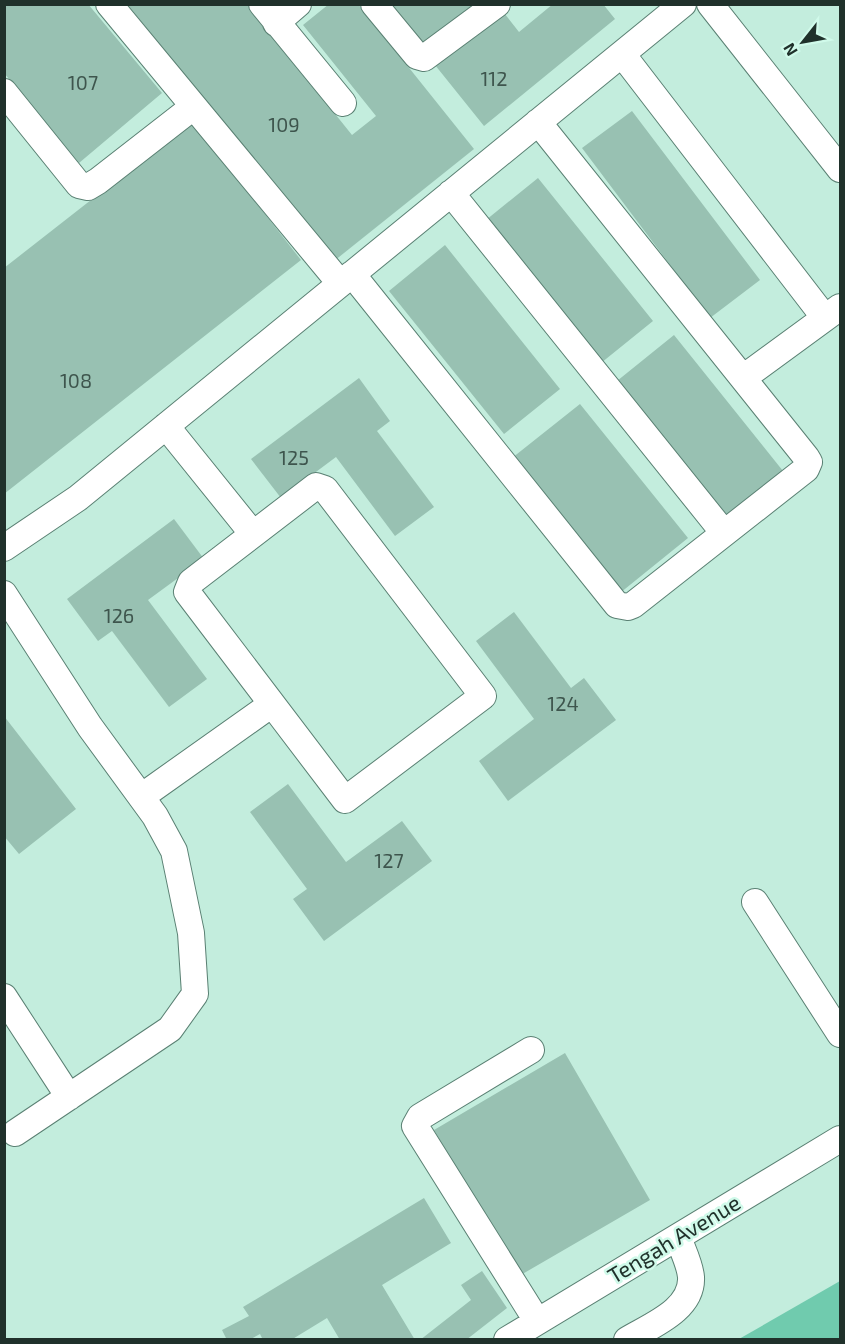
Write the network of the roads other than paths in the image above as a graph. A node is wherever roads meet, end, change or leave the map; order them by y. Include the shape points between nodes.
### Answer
1 (109, 4) edge
2 (298, 4) edge
3 (374, 4) edge
4 (496, 4) edge
5 (682, 4) edge
6 (710, 4) edge
7 (269, 14) edge
8 (622, 54) junction
9 (4, 92) edge
10 (343, 103) dead end
11 (193, 107) junction
12 (538, 122) junction
13 (840, 169) edge
14 (452, 193) junction
15 (346, 279) junction
16 (833, 313) edge
17 (743, 378) junction
18 (166, 426) junction
19 (724, 533) junction
20 (253, 534) junction
21 (4, 548) edge
22 (4, 594) edge
23 (272, 704) junction
24 (141, 797) junction
25 (755, 902) dead end
26 (4, 997) edge
27 (840, 1034) edge
28 (531, 1050) dead end
29 (69, 1097) junction
30 (15, 1133) dead end
31 (840, 1139) edge
32 (678, 1237) junction
33 (537, 1322) junction
34 (507, 1340) edge
35 (627, 1340) edge

1 - 11 lane
2 - 7 lane
3 - 4 lane via 417,56 424,57
5 - 8 lane
6 - 13 lane
7 - 10 lane
8 - 12 lane
8 - 16 lane
9 - 11 lane via 79,184 88,187
11 - 15 lane
12 - 14 lane
12 - 17 lane
14 - 15 lane
14 - 19 lane
15 - 18 lane
15 - 19 lane via 617,605 633,605
16 - 17 lane
17 - 19 lane via 809,465
18 - 20 lane
18 - 21 lane via 78,498
20 - 23 lane via 191,582 187,592
20 - 23 lane via 311,489 325,489 483,696 345,800
22 - 24 lane via 90,727
23 - 24 lane
24 - 29 lane via 174,851 191,933 195,994 170,1029
25 - 27 lane
26 - 29 lane
28 - 33 lane via 420,1117 415,1126
29 - 30 lane
31 - 32 lane, Tengah Avenue
32 - 33 lane, Tengah Avenue
32 - 35 lane via 691,1276 690,1291 675,1311
33 - 34 lane, Tengah Avenue

